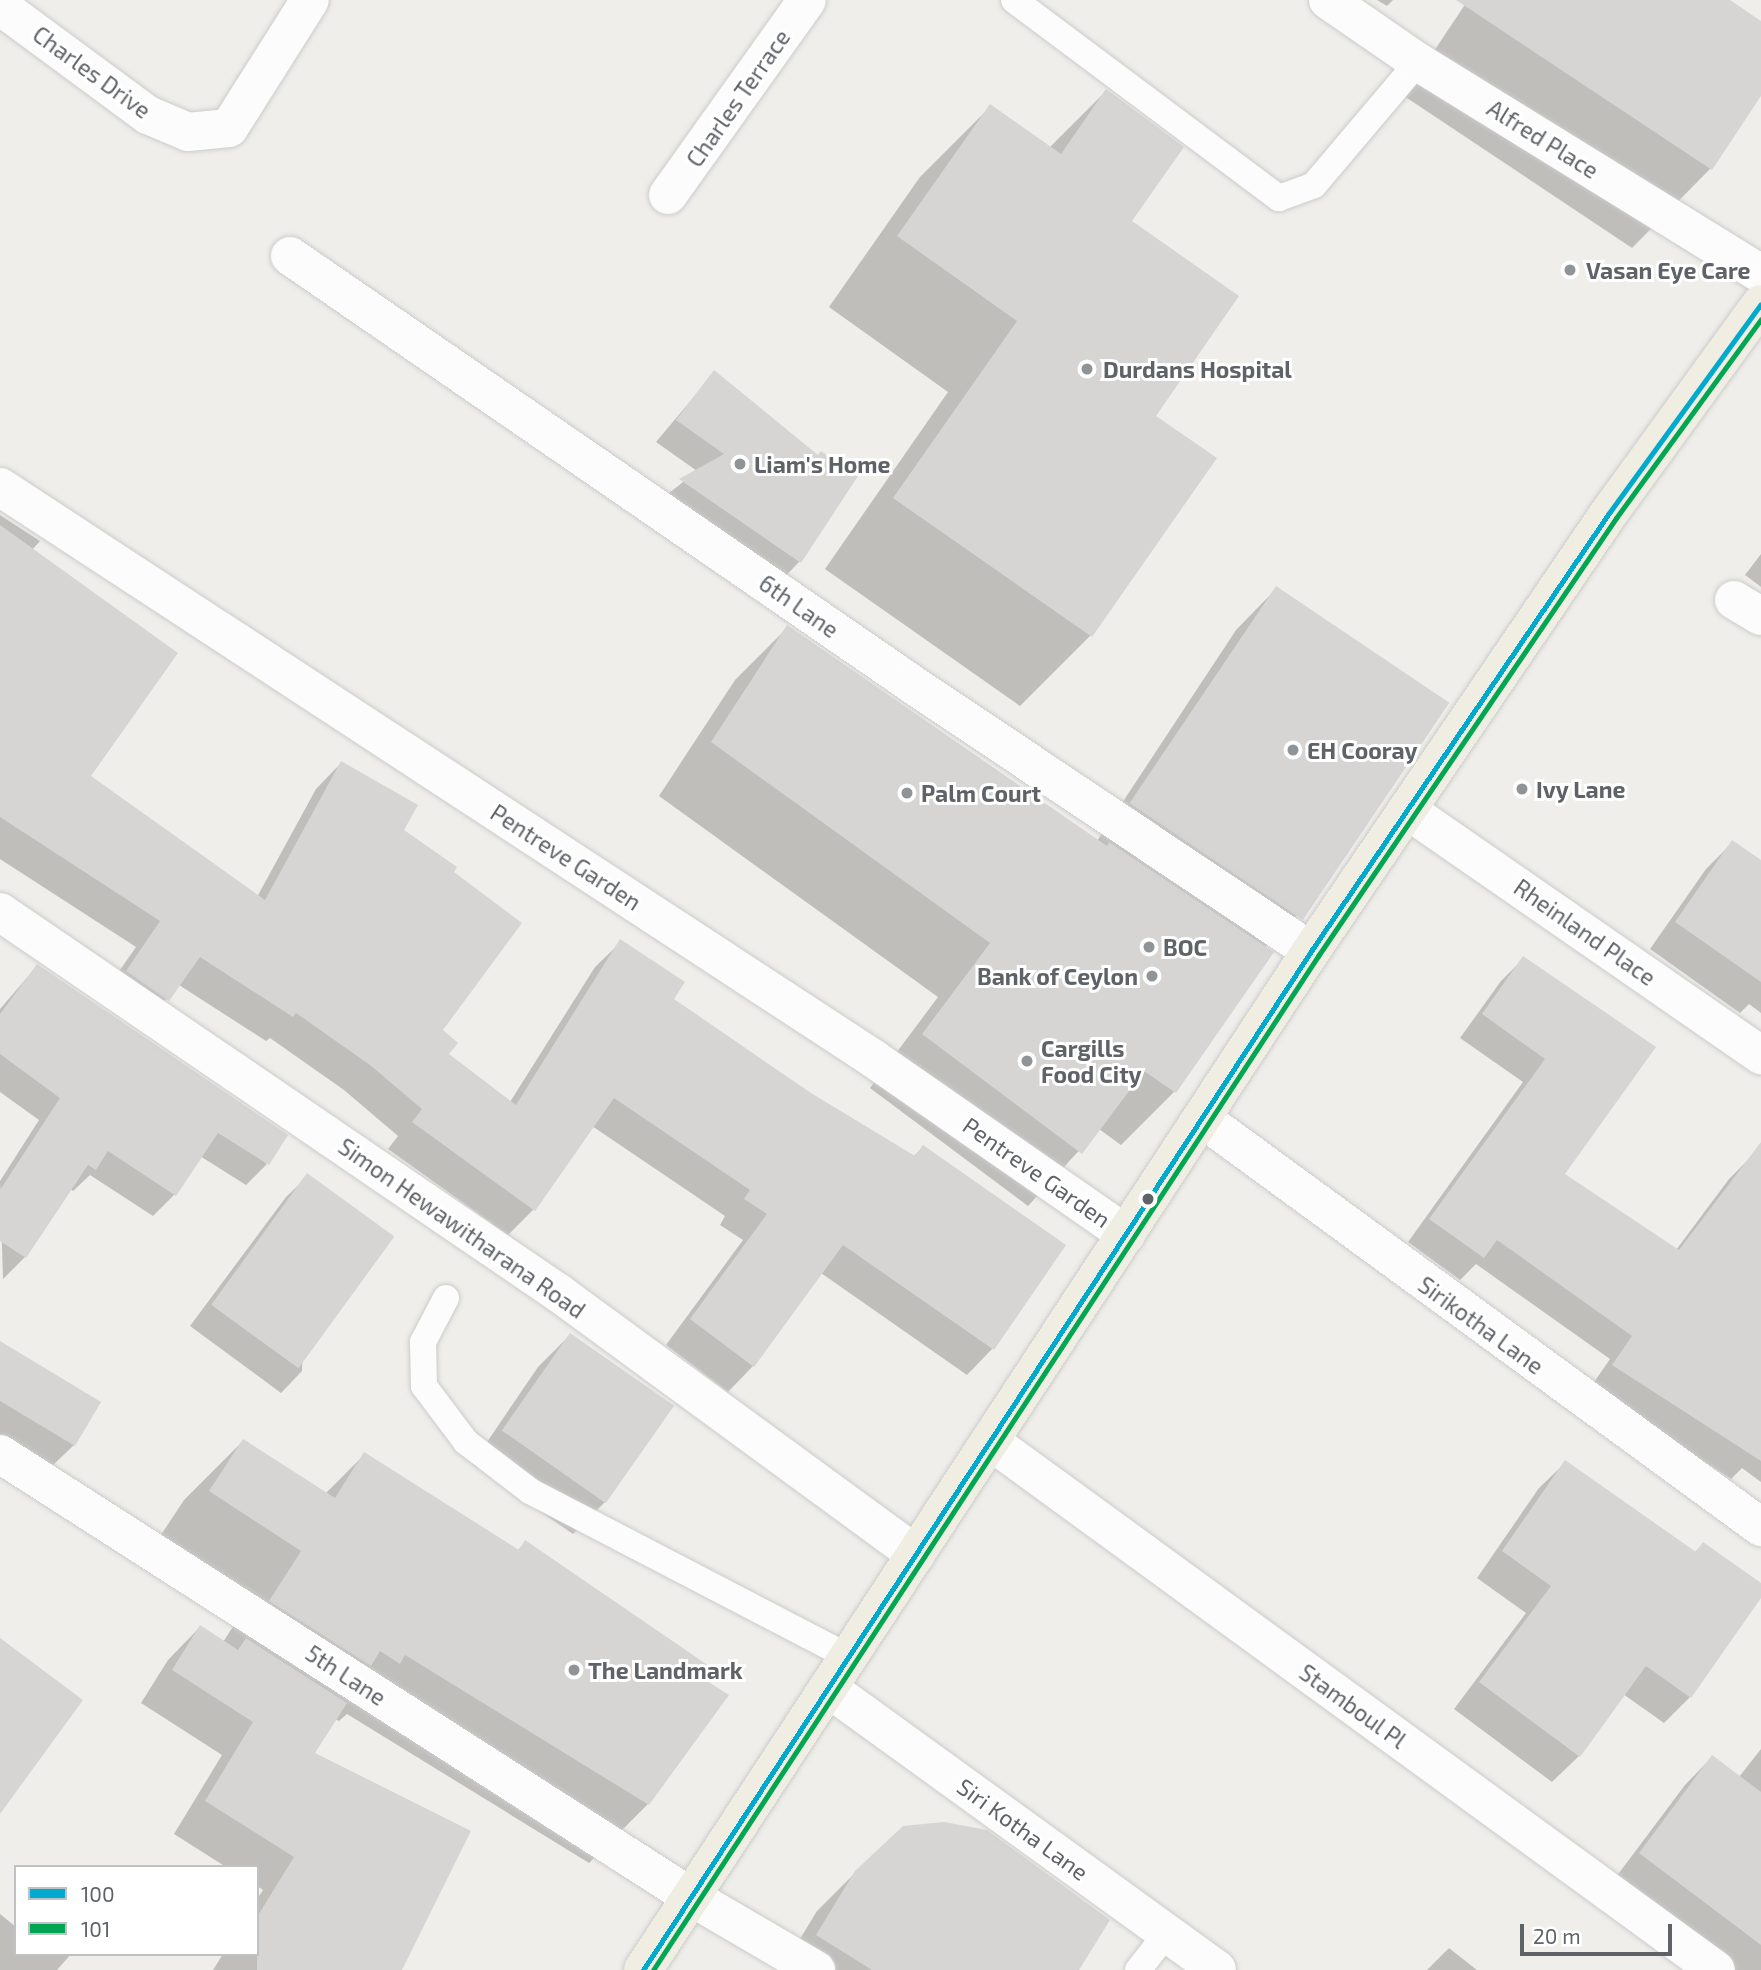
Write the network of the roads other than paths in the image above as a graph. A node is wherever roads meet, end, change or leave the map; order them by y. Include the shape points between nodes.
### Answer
1 (310, 0) edge
2 (807, 0) edge
3 (1014, 0) edge
4 (1328, 0) edge
5 (0, 6) edge
6 (1418, 62) junction
7 (668, 195) dead end
8 (290, 256) dead end
9 (1761, 274) edge
10 (1761, 304) edge
11 (0, 487) edge
12 (1408, 810) junction
13 (0, 912) edge
14 (1311, 951) junction
15 (1761, 1055) edge
16 (1203, 1120) junction
17 (1126, 1234) junction
18 (446, 1298) dead end
19 (990, 1441) junction
20 (0, 1454) edge
21 (1761, 1528) edge
22 (916, 1555) junction
23 (839, 1673) junction
24 (691, 1897) junction
25 (1167, 1933) junction
26 (643, 1970) edge
27 (816, 1970) edge
28 (1138, 1970) edge
29 (1217, 1970) edge
30 (1716, 1970) edge

1 - 5 street, Charles Drive via 229,128 188,132 148,115
2 - 7 street, Charles Terrace
3 - 6 lane via 1279,198 1314,186
4 - 6 street, Alfred Place
6 - 9 street, Alfred Place
8 - 14 street, 6th Lane via 912,684
10 - 12 highway via 1609,513
11 - 17 street, Pentreve Garden via 874,1059
12 - 14 highway
12 - 15 street, Rheinland Place
13 - 22 street, Simon Hewawitharana Road via 560,1294
14 - 16 highway
16 - 17 highway
16 - 21 street, Sirikotha Lane
17 - 19 highway
18 - 23 lane via 423,1342 424,1386 466,1442 530,1490
19 - 22 highway
19 - 30 street, Stamboul Pl
20 - 24 street, 5th Lane
22 - 23 highway
23 - 24 highway
23 - 25 street, Siri Kotha Lane
24 - 26 highway
24 - 27 street, 5th Lane
25 - 28 lane
25 - 29 street, Siri Kotha Lane

